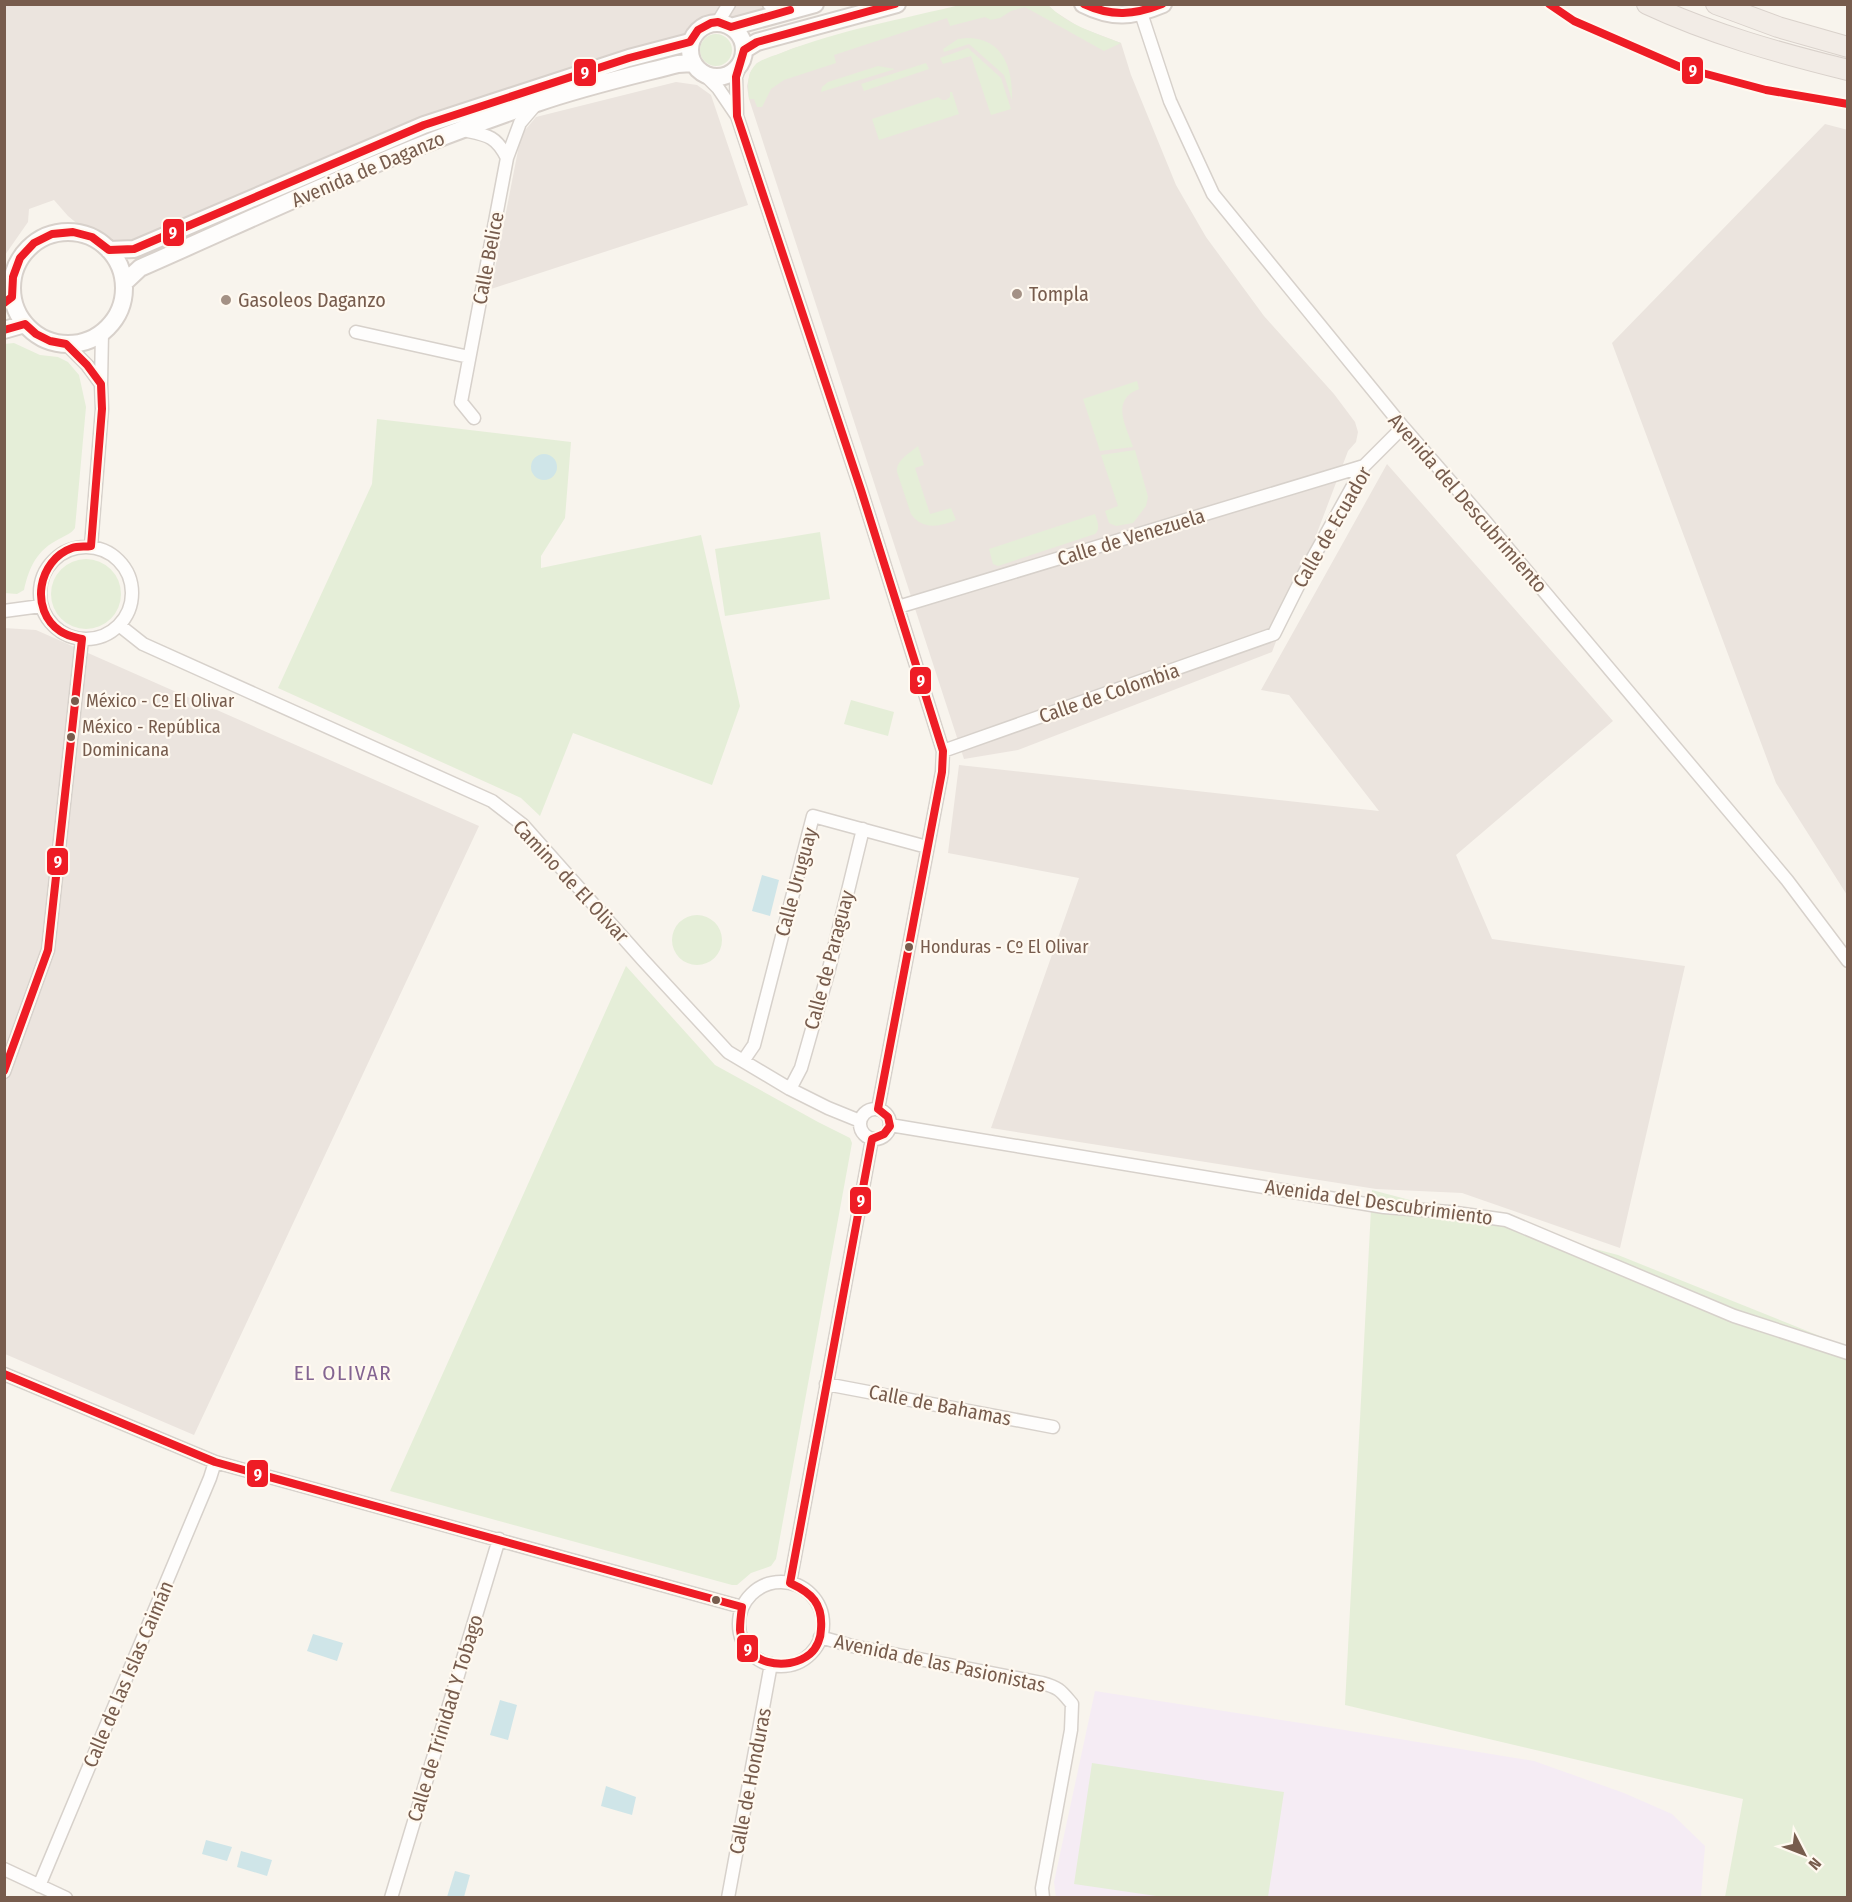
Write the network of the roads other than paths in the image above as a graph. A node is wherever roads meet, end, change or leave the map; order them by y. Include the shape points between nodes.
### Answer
1 (729, 4) edge
2 (769, 4) edge
3 (815, 4) edge
4 (897, 4) edge
5 (1083, 4) edge
6 (1163, 4) edge
7 (1647, 4) edge
8 (1716, 4) edge
9 (786, 11) junction
10 (1141, 13) junction
11 (725, 24) junction
12 (690, 42) junction
13 (1845, 46) edge
14 (742, 56) junction
15 (698, 68) junction
16 (1848, 70) edge
17 (537, 102) junction
18 (737, 116) junction
19 (463, 130) junction
20 (507, 158) junction
21 (109, 250) junction
22 (124, 283) junction
23 (8, 300) edge
24 (24, 324) junction
25 (4, 330) edge
26 (102, 332) junction
27 (356, 332) dead end
28 (66, 344) junction
29 (469, 357) junction
30 (101, 384) junction
31 (474, 418) dead end
32 (1402, 427) junction
33 (1364, 466) junction
34 (91, 546) junction
35 (41, 606) junction
36 (897, 607) junction
37 (4, 611) edge
38 (119, 625) junction
39 (1274, 634) joint
40 (82, 639) junction
41 (944, 751) junction
42 (863, 830) junction
43 (927, 848) junction
44 (1848, 961) edge
45 (743, 1061) junction
46 (4, 1072) edge
47 (790, 1089) junction
48 (878, 1109) junction
49 (860, 1121) junction
50 (890, 1125) junction
51 (872, 1139) junction
52 (1848, 1353) edge
53 (4, 1374) edge
54 (826, 1384) junction
55 (1053, 1426) dead end
56 (215, 1462) junction
57 (499, 1539) junction
58 (790, 1583) junction
59 (742, 1607) junction
60 (820, 1637) junction
61 (771, 1664) junction
62 (4, 1869) edge
63 (39, 1886) junction
64 (66, 1898) edge
65 (391, 1898) edge
66 (728, 1898) edge
67 (1043, 1898) edge

1 - 11 street
2 - 9 street
3 - 9 main road
4 - 14 main road via 757,42
5 - 10 main road via 1098,12
6 - 10 main road
7 - 16 highway via 1717,33
8 - 13 highway
9 - 11 main road
10 - 32 street, Avenida del Descubrimiento via 1170,101 1213,194
11 - 12 main road via 704,26
11 - 14 main road via 741,37
12 - 15 main road via 690,56
12 - 21 main road, Avenida de Daganzo via 424,125 134,249
14 - 15 main road via 737,68 718,77
14 - 18 street via 736,77
15 - 17 main road, Avenida de Daganzo via 678,64
15 - 18 street
17 - 19 main road, Avenida de Daganzo
17 - 20 street, Calle Belice via 520,123
18 - 36 street
19 - 20 street via 495,140
19 - 22 main road, Avenida de Daganzo via 366,168 140,268
20 - 29 street, Calle Belice
21 - 22 main road
21 - 23 main road via 93,237 73,232 52,234 34,243 20,258
22 - 26 main road via 119,310
23 - 24 main road
24 - 25 main road
24 - 28 main road via 43,338
26 - 28 main road via 79,343
26 - 30 street
27 - 29 street
28 - 30 street
29 - 31 street, Calle Belice via 461,402
30 - 34 street
32 - 33 street, Calle de Ecuador
32 - 44 street, Avenida del Descubrimiento via 1787,880
33 - 36 street, Calle de Venezuela
33 - 39 street, Calle de Ecuador
34 - 35 street via 61,553 50,564 42,577
34 - 38 street via 117,558 131,581 128,611
35 - 37 street
35 - 40 street via 57,629
36 - 41 street
38 - 40 street via 106,634
38 - 45 street, Camino de El Olivar via 143,644 492,801 524,825 728,1052
39 - 41 street, Calle de Colombia
40 - 46 street via 48,950
41 - 43 street
42 - 43 street, Calle Uruguay
42 - 45 street, Calle Uruguay via 813,816 754,1045
42 - 47 street, Calle de Paraguay via 828,973 801,1068
43 - 48 street
45 - 47 street, Camino de El Olivar
47 - 49 street, Camino de El Olivar
48 - 49 street via 863,1114
48 - 50 street via 889,1118
49 - 51 street via 865,1136
50 - 51 street via 887,1133
50 - 52 street, Avenida del Descubrimiento via 1384,1207 1506,1220 1734,1316
51 - 54 street
53 - 56 street
54 - 55 street, Calle de Bahamas
54 - 58 street
56 - 57 street
56 - 63 street, Calle de las Islas Caimán
57 - 59 street
57 - 65 street, Calle de Trinidad Y Tobago
58 - 59 street via 762,1586
58 - 60 street via 813,1597 823,1623
59 - 61 street via 739,1624 743,1642 755,1656
60 - 61 street via 815,1648 801,1660 783,1666
60 - 67 street, Avenida de las Pasionistas via 1042,1683 1057,1687 1072,1704
61 - 66 street, Calle de Honduras
62 - 63 street
63 - 64 street

